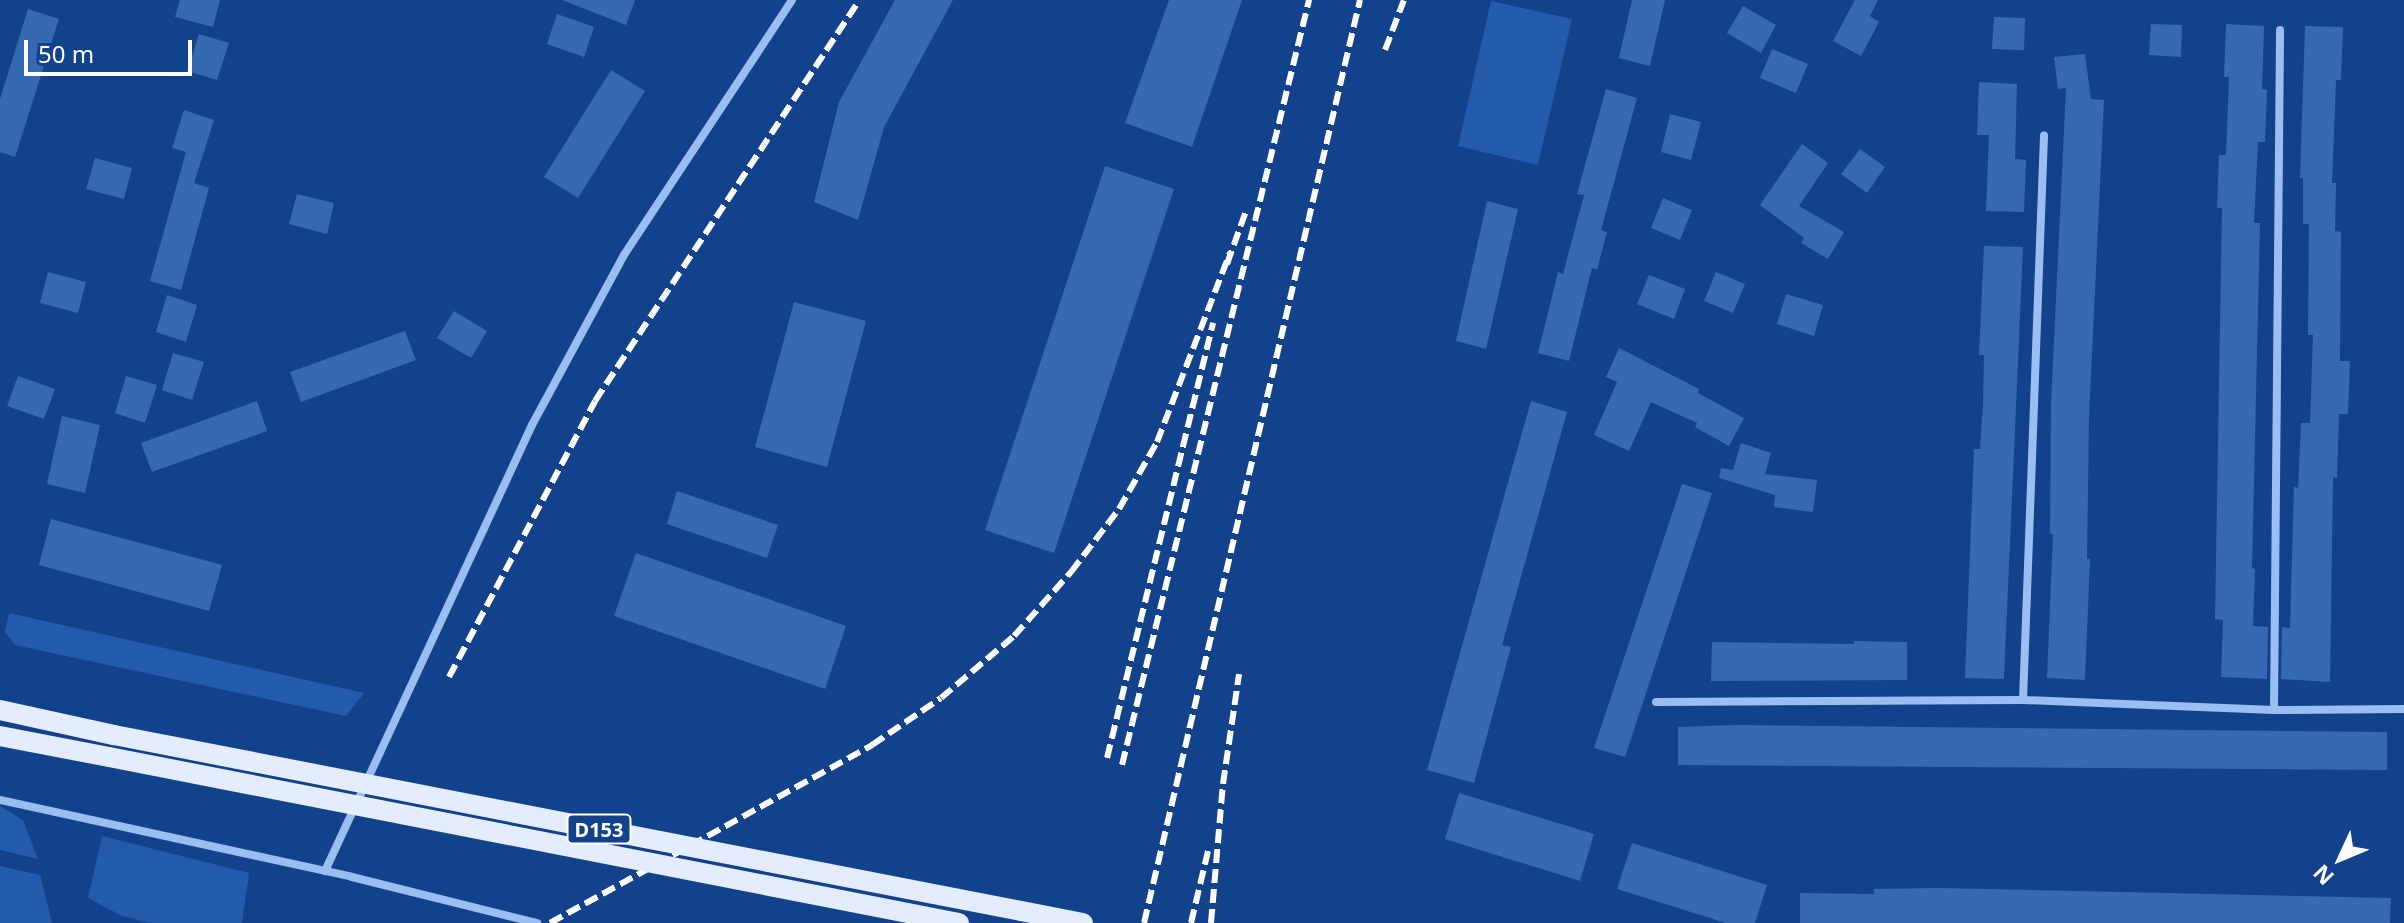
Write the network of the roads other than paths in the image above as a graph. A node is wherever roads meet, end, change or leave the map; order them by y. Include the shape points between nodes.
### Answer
1 (792, 0) edge
2 (2280, 30) dead end
3 (2044, 135) dead end
4 (2023, 700) junction
5 (1656, 702) dead end
6 (2404, 709) edge
7 (0, 710) edge
8 (2274, 710) junction
9 (0, 736) edge
10 (0, 800) edge
11 (325, 871) junction
12 (537, 923) edge
13 (959, 923) edge
14 (1083, 923) edge

1 - 11 street via 624,255 532,425
2 - 8 street
3 - 4 street
4 - 5 street
4 - 8 street
6 - 8 street
7 - 14 main road, D153, bridge
9 - 13 main road, D153, bridge
10 - 11 street
11 - 12 street

